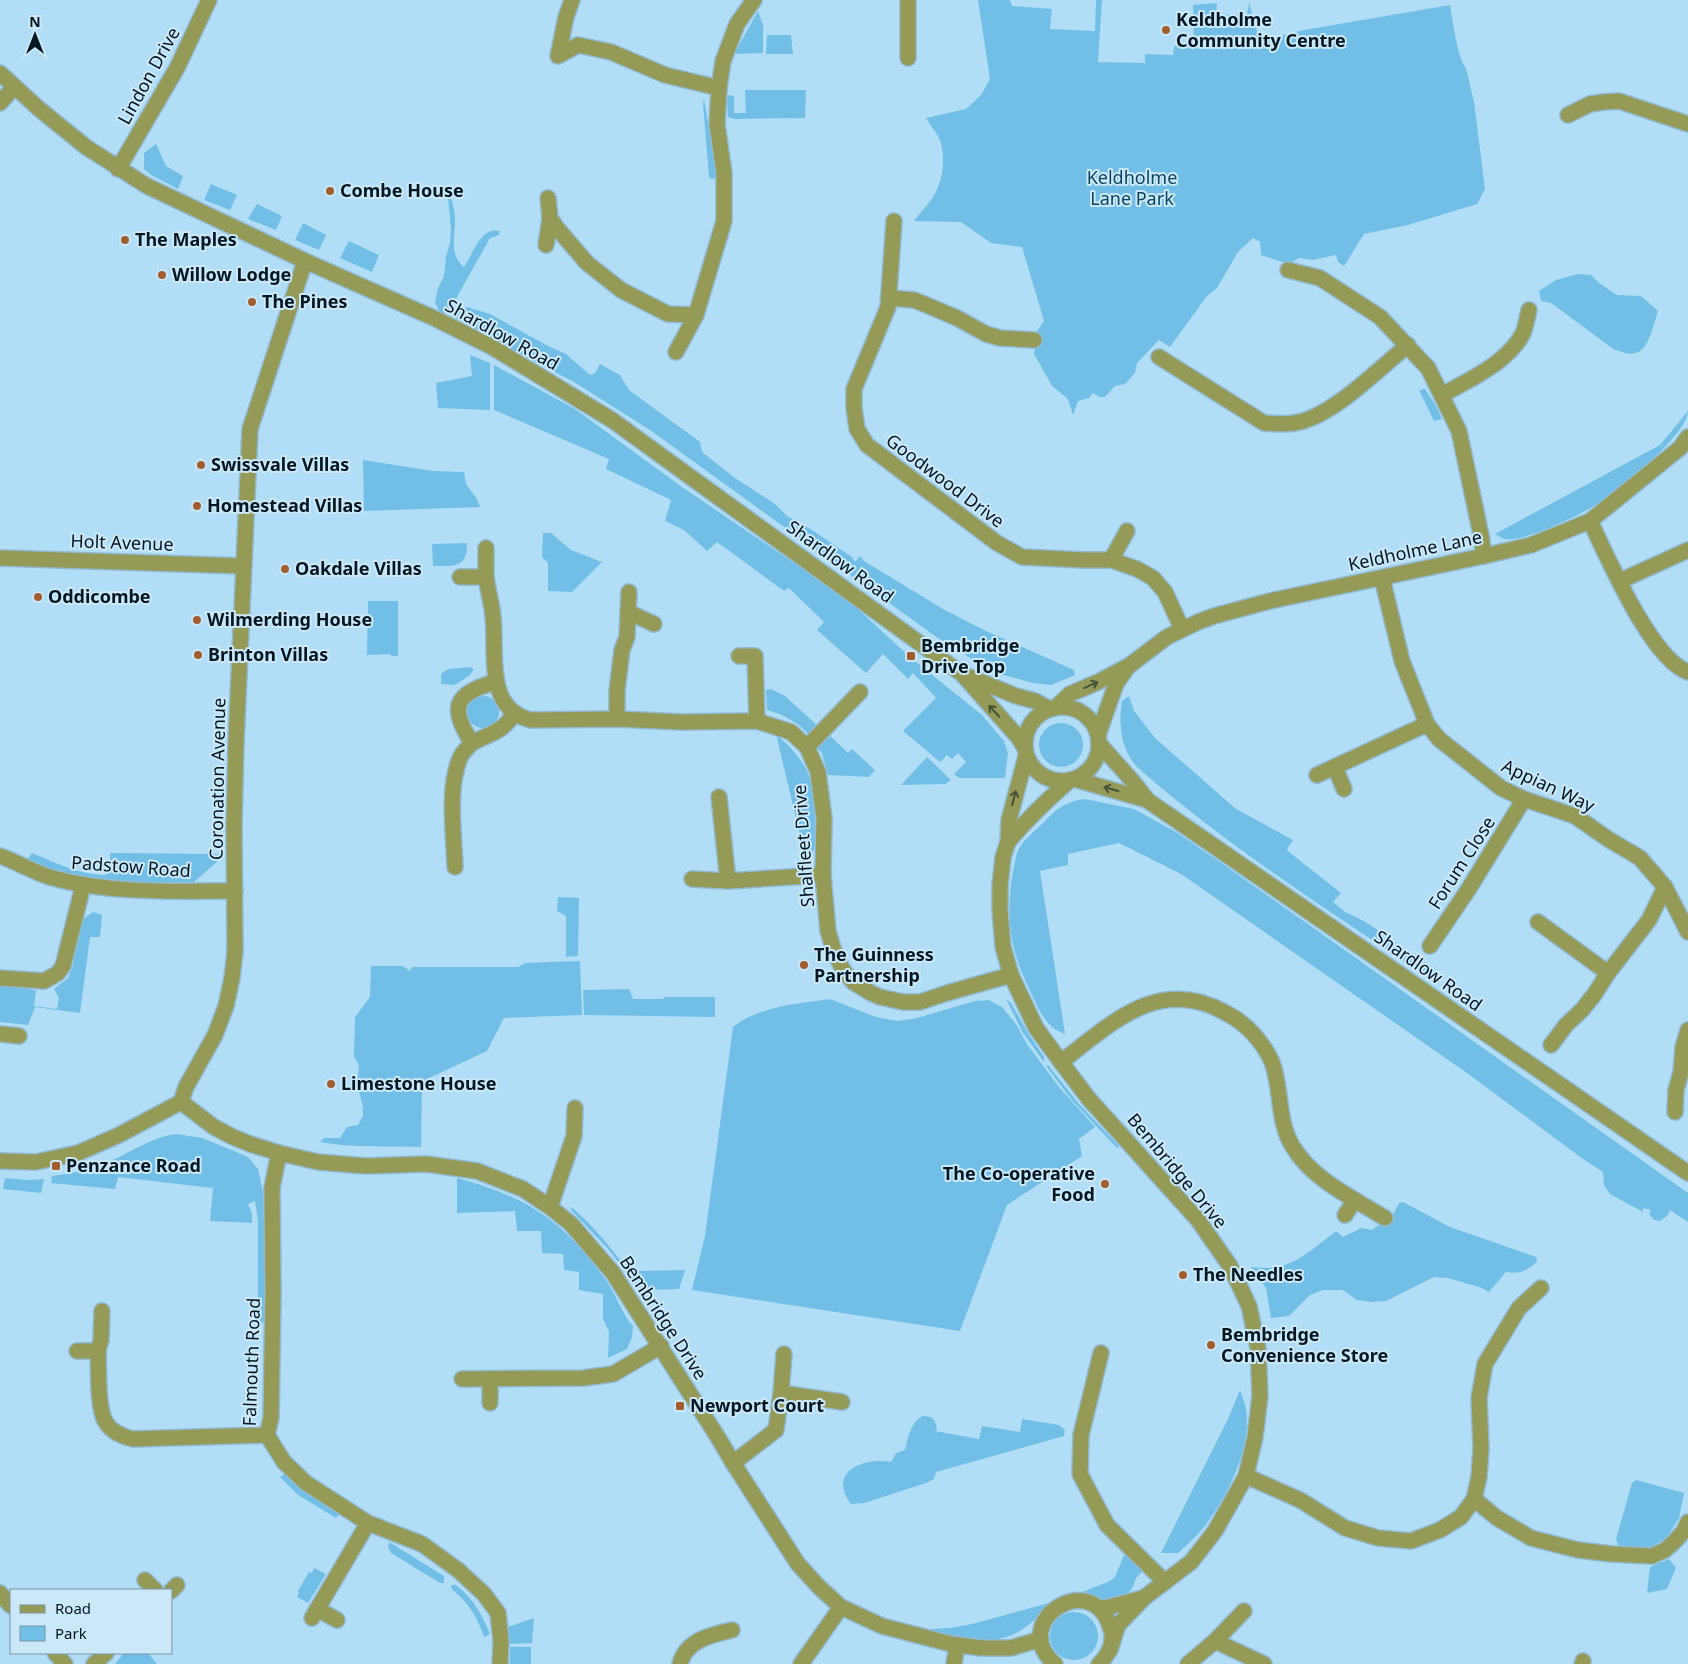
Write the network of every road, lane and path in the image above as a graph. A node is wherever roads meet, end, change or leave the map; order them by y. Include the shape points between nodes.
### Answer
1 (209, 0) edge
2 (572, 0) edge
3 (754, 0) edge
4 (908, 0) edge
5 (908, 58) dead end
6 (0, 73) edge
7 (14, 87) junction
8 (719, 88) junction
9 (0, 103) edge
10 (1568, 115) dead end
11 (1688, 124) edge
12 (118, 169) junction
13 (548, 198) dead end
14 (550, 218) junction
15 (894, 221) dead end
16 (546, 245) dead end
17 (305, 261) junction
18 (1288, 270) dead end
19 (884, 304) junction
20 (1529, 310) dead end
21 (696, 315) junction
22 (1034, 340) dead end
23 (1408, 345) junction
24 (676, 352) dead end
25 (1159, 357) dead end
26 (1442, 395) junction
27 (1688, 437) edge
28 (1590, 521) junction
29 (1127, 531) dead end
30 (486, 548) dead end
31 (1688, 550) edge
32 (1484, 556) junction
33 (0, 558) edge
34 (1111, 560) junction
35 (243, 566) junction
36 (486, 576) junction
37 (460, 577) dead end
38 (1382, 578) junction
39 (1620, 581) junction
40 (629, 592) dead end
41 (628, 612) junction
42 (654, 624) dead end
43 (1182, 629) junction
44 (739, 656) dead end
45 (1130, 665) junction
46 (1688, 672) edge
47 (962, 674) junction
48 (495, 682) junction
49 (860, 692) dead end
50 (1053, 708) junction
51 (516, 713) junction
52 (617, 719) junction
53 (757, 721) junction
54 (1427, 724) junction
55 (1098, 739) junction
56 (472, 743) junction
57 (807, 747) junction
58 (1026, 752) junction
59 (1335, 767) junction
60 (1317, 775) dead end
61 (1072, 780) junction
62 (1344, 789) dead end
63 (718, 797) dead end
64 (1524, 799) junction
65 (1147, 800) junction
66 (1008, 842) junction
67 (0, 856) edge
68 (455, 867) dead end
69 (823, 874) junction
70 (692, 879) dead end
71 (728, 880) junction
72 (83, 886) junction
73 (1665, 888) junction
74 (235, 891) junction
75 (1538, 922) dead end
76 (1688, 932) edge
77 (1430, 946) dead end
78 (1608, 973) junction
79 (1011, 975) junction
80 (0, 978) edge
81 (1688, 1030) edge
82 (0, 1034) edge
83 (19, 1036) dead end
84 (1551, 1045) dead end
85 (1061, 1062) junction
86 (181, 1102) junction
87 (574, 1108) dead end
88 (1675, 1112) dead end
89 (279, 1153) junction
90 (0, 1161) edge
91 (1688, 1173) edge
92 (1355, 1200) junction
93 (550, 1207) junction
94 (1345, 1215) dead end
95 (1385, 1218) dead end
96 (1541, 1288) dead end
97 (102, 1311) dead end
98 (661, 1346) junction
99 (77, 1351) dead end
100 (98, 1351) junction
101 (1101, 1353) dead end
102 (784, 1354) dead end
103 (490, 1378) junction
104 (462, 1379) dead end
105 (782, 1393) junction
106 (490, 1402) dead end
107 (842, 1402) dead end
108 (267, 1435) junction
109 (733, 1463) junction
110 (1246, 1476) junction
111 (1474, 1499) junction
112 (1688, 1522) edge
113 (368, 1523) junction
114 (1165, 1582) junction
115 (0, 1593) edge
116 (1144, 1597) junction
117 (10, 1605) edge
118 (841, 1607) junction
119 (1100, 1608) junction
120 (1244, 1611) dead end
121 (337, 1620) dead end
122 (732, 1630) dead end
123 (1041, 1639) junction
124 (1215, 1641) junction
125 (957, 1645) junction
126 (1110, 1650) junction
127 (56, 1654) edge
128 (105, 1654) edge
129 (65, 1664) edge
130 (94, 1664) edge
131 (500, 1664) edge
132 (680, 1664) edge
133 (801, 1664) edge
134 (954, 1664) edge
135 (1055, 1664) edge
136 (1099, 1664) edge
137 (1188, 1664) edge
138 (1264, 1664) edge

1 - 12 street, Lindon Drive via 177,68
2 - 8 street via 558,56 578,45 611,52 665,75
3 - 8 street via 736,24 723,61
4 - 5 street
6 - 7 street, Shardlow Road
7 - 9 street
7 - 12 street, Shardlow Road via 86,148
8 - 21 street via 724,221
10 - 11 street via 1590,104 1619,101
12 - 17 street, Shardlow Road
13 - 14 street
14 - 16 street
14 - 21 street via 587,263 621,290 668,314
15 - 19 street, Goodwood Drive
17 - 35 street, Coronation Avenue via 250,429
17 - 47 street, Shardlow Road via 492,347 612,420
18 - 23 street via 1320,278 1380,317
19 - 22 street via 919,302 986,334
19 - 34 street, Goodwood Drive via 854,389 857,429 867,446 997,543 1022,557
20 - 26 street via 1522,333 1510,350 1484,372
21 - 24 street
23 - 25 street via 1327,411 1305,421 1284,424 1264,423
23 - 26 street via 1428,368
26 - 32 street via 1459,431
27 - 28 street, Keldholme Lane via 1680,448
28 - 32 street, Keldholme Lane via 1531,545
28 - 39 street
29 - 34 street
30 - 36 street
31 - 39 street
32 - 38 street, Keldholme Lane
33 - 35 street, Holt Avenue
34 - 43 street, Goodwood Drive via 1152,578 1165,592
35 - 74 street, Coronation Avenue via 234,823
36 - 37 street
36 - 48 street via 493,617
38 - 43 street, Keldholme Lane via 1258,604
38 - 54 street, Appian Way via 1402,661
39 - 46 street via 1636,614 1669,660
40 - 41 street
41 - 42 street
41 - 52 street via 627,637 622,650 617,690
43 - 45 street, Keldholme Lane
44 - 53 street via 755,656
50 -> 45 street, Keldholme Lane via 1070,694
45 - 55 street, Keldholme Lane via 1116,684
47 - 50 street, Shardlow Road
58 -> 47 street, Shardlow Road via 1018,737
48 - 51 street via 500,696
48 - 56 street via 476,688 459,704 458,714
49 - 57 street
50 - 55 street via 1069,708 1084,714
50 - 58 street via 1030,724 1026,734
51 - 52 street, Shalfleet Drive via 531,720
51 - 56 street via 497,733
52 - 53 street, Shalfleet Drive
53 - 57 street, Shalfleet Drive via 791,732
54 - 59 street
54 - 64 street, Appian Way via 1439,739 1485,777
55 - 61 street via 1097,756 1091,767
55 - 65 street, Shardlow Road
56 - 68 street via 461,756 455,775
57 - 69 street, Shalfleet Drive via 818,772
58 - 61 street via 1034,769 1046,777
66 -> 58 street, Bembridge Drive via 1009,820
59 - 60 street
59 - 62 street
65 -> 61 street, Shardlow Road
61 - 66 street, Bembridge Drive via 1043,803
63 - 71 street
64 - 73 street, Appian Way via 1575,816 1640,858
64 - 77 street, Forum Close
65 - 91 street, Shardlow Road
66 - 79 street, Bembridge Drive via 1001,871 1000,910 1003,947
67 - 72 street, Padstow Road via 50,878
69 - 71 street
69 - 79 street, Shalfleet Drive via 828,931 834,951 843,970 870,993 880,998 920,1002
70 - 71 street
72 - 74 street, Padstow Road via 156,891
72 - 80 street via 63,966 58,973 44,981
73 - 76 street, Appian Way
73 - 78 street via 1649,920
74 - 86 street, Coronation Avenue via 235,952 226,1006
75 - 78 street
78 - 84 street via 1594,995
79 - 85 street, Bembridge Drive via 1036,1028
81 - 88 street
82 - 83 street
85 - 92 street via 1113,1022 1144,1005 1181,1000 1216,1007 1252,1032 1269,1056 1278,1081 1286,1134 1300,1158 1316,1174
85 - 110 street, Bembridge Drive via 1198,1220 1230,1266 1249,1306 1258,1348 1260,1396
86 - 89 street, Bembridge Drive via 233,1137
86 - 90 street via 78,1153 36,1162
87 - 93 street via 574,1136
89 - 93 street, Bembridge Drive via 318,1162 366,1166 426,1164 477,1171 523,1189
89 - 108 street, Falmouth Road via 272,1188 271,1418
92 - 94 street
92 - 95 street
93 - 98 street, Bembridge Drive via 571,1224 613,1273
96 - 111 street via 1519,1308 1485,1364 1479,1398 1481,1448
97 - 100 street
98 - 103 street via 613,1374 583,1378
98 - 109 street, Bembridge Drive
99 - 100 street
100 - 108 street via 101,1407 105,1422 117,1433 133,1439
101 - 114 street via 1081,1435 1080,1474 1107,1525
102 - 105 street
103 - 104 street
103 - 106 street
105 - 107 street
105 - 109 street via 776,1430
108 - 113 street, Falmouth Road via 284,1462 306,1484
109 - 118 street, Bembridge Drive via 798,1564
110 - 111 street via 1300,1500 1345,1528 1378,1538 1411,1541 1440,1530 1461,1517
110 - 114 street, Bembridge Drive via 1215,1531 1191,1562
111 - 112 street via 1497,1518 1531,1538 1578,1550 1612,1554 1652,1556 1675,1541
113 - 121 street via 315,1613
113 - 131 street, Falmouth Road via 422,1544 484,1594 498,1613
114 - 116 street, Bembridge Drive
115 - 117 street
116 - 119 street, Bembridge Drive
116 - 126 street, Bembridge Drive via 1118,1625
118 - 125 street, Bembridge Drive via 882,1626
118 - 133 street
119 - 123 street via 1081,1601 1062,1604 1045,1620
119 - 126 street via 1112,1635
120 - 124 street
122 - 132 street via 694,1643 682,1655
123 - 125 street, Bembridge Drive via 1011,1648
123 - 135 street via 1045,1653
124 - 137 street
124 - 138 street
125 - 134 street
126 - 136 street
127 - 129 street
128 - 130 street

